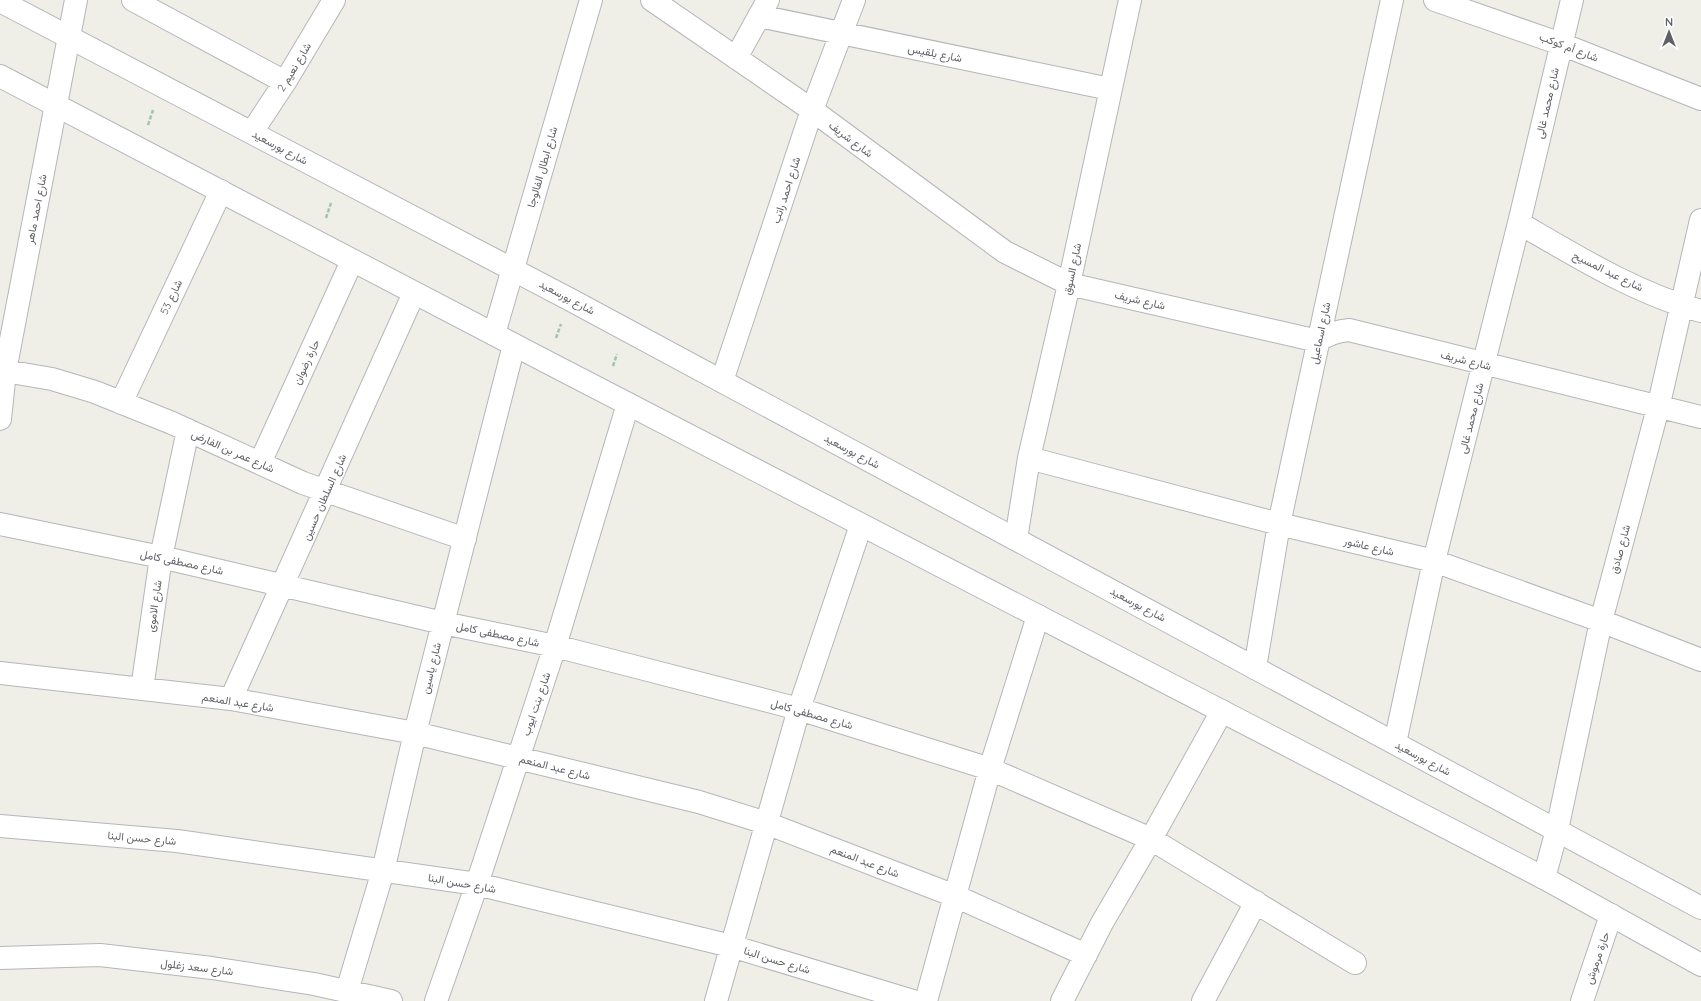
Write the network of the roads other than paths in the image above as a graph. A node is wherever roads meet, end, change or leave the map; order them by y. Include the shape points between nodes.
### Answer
1 (76, 0) edge
2 (133, 0) edge
3 (334, 0) edge
4 (591, 0) edge
5 (652, 0) edge
6 (854, 0) edge
7 (1130, 0) edge
8 (1392, 0) edge
9 (1435, 0) edge
10 (1572, 0) edge
11 (0, 1) edge
12 (166, 8) edge
13 (763, 8) edge
14 (841, 34) junction
15 (68, 37) junction
16 (1561, 44) junction
17 (736, 58) junction
18 (0, 76) edge
19 (285, 82) junction
20 (1110, 89) junction
21 (1701, 99) edge
22 (55, 105) junction
23 (812, 110) junction
24 (252, 132) junction
25 (221, 192) junction
26 (1701, 220) edge
27 (1519, 223) junction
28 (352, 261) junction
29 (512, 268) junction
30 (1069, 284) junction
31 (414, 293) junction
32 (1691, 308) edge
33 (494, 334) junction
34 (1318, 341) junction
35 (514, 344) junction
36 (1485, 364) junction
37 (3, 371) edge
38 (722, 381) junction
39 (121, 403) junction
40 (628, 404) junction
41 (1658, 408) junction
42 (1701, 417) edge
43 (0, 420) edge
44 (188, 430) junction
45 (1029, 458) junction
46 (260, 463) junction
47 (326, 491) junction
48 (0, 524) edge
49 (1279, 524) junction
50 (861, 525) junction
51 (466, 539) junction
52 (1016, 539) junction
53 (161, 557) junction
54 (1434, 561) junction
55 (284, 585) junction
56 (1038, 616) junction
57 (1601, 621) junction
58 (443, 623) junction
59 (556, 646) junction
60 (1701, 660) edge
61 (1255, 668) junction
62 (0, 672) edge
63 (142, 689) junction
64 (232, 699) junction
65 (800, 709) junction
66 (1222, 711) junction
67 (415, 733) junction
68 (1395, 743) junction
69 (518, 757) junction
70 (990, 769) junction
71 (766, 823) junction
72 (0, 826) edge
73 (1558, 830) junction
74 (1152, 839) junction
75 (383, 871) junction
76 (1544, 878) junction
77 (477, 884) junction
78 (955, 896) junction
79 (1256, 902) junction
80 (1701, 908) edge
81 (1612, 915) junction
82 (731, 946) junction
83 (1086, 955) junction
84 (0, 958) edge
85 (1355, 963) dead end
86 (1701, 965) edge
87 (347, 991) junction
88 (312, 992) edge
89 (391, 1001) edge
90 (436, 1001) edge
91 (716, 1001) edge
92 (913, 1001) edge
93 (926, 1001) edge
94 (1062, 1001) edge
95 (1202, 1001) edge
96 (1582, 1001) edge

1 - 15 street, شارع احمد ماهر
2 - 12 street
3 - 19 street, شارع نعيم 2
4 - 29 street, شارع ابطال الفالوجا
5 - 17 street, شارع شريف
6 - 14 street, شارع احمد راتب
7 - 20 street, شارع السوق
8 - 34 street, شارع اسماعيل
9 - 16 street, شارع أم كوكب
10 - 16 street, شارع محمد غالى
11 - 15 street, شارع بورسعيد
12 - 19 street
13 - 14 street, شارع بلقيس
13 - 17 street
14 - 20 street, شارع بلقيس
14 - 23 street, شارع احمد راتب
15 - 22 street, شارع احمد ماهر
15 - 24 street, شارع بورسعيد
16 - 21 street, شارع أم كوكب
16 - 27 street, شارع محمد غالى
17 - 23 street, شارع شريف
18 - 22 street
19 - 24 street, شارع نعيم 2
20 - 30 street, شارع السوق
22 - 25 street
22 - 37 street, شارع احمد ماهر
23 - 30 street, شارع شريف via 1005,252
23 - 38 street, شارع احمد راتب
24 - 29 street, شارع بورسعيد
25 - 28 street
25 - 39 street, شارع 53
26 - 32 street, شارع صادق
27 - 32 street, شارع عبد المسيح via 1626,281
27 - 36 street, شارع محمد غالى
28 - 31 street
28 - 46 street, حارة رضوان
29 - 33 street, شارع ابطال الفالوجا
29 - 38 street, شارع بورسعيد
30 - 34 street, شارع شريف
30 - 45 street, شارع السوق
31 - 33 street
31 - 47 street, شارع السلطان حسين
32 - 41 street, شارع صادق
33 - 35 street
34 - 36 street, شارع شريف via 1327,334 1349,330
34 - 49 street, شارع اسماعيل
35 - 40 street
35 - 51 street, شارع ياسين
36 - 41 street, شارع شريف
36 - 54 street, شارع محمد غالى
37 - 39 street, شارع عمر بن الفارض via 52,379
37 - 43 street, شارع احمد ماهر
38 - 52 street, شارع بورسعيد
39 - 44 street, شارع عمر بن الفارض
40 - 50 street
40 - 59 street, شارع بنت ايوب
41 - 42 street, شارع شريف
41 - 57 street, شارع صادق
44 - 46 street, شارع عمر بن الفارض
44 - 53 street, شارع الاموى
45 - 49 street, شارع عاشور
45 - 52 street, شارع السوق
46 - 47 street, شارع عمر بن الفارض
47 - 51 street, شارع عمر بن الفارض
47 - 55 street, شارع السلطان حسين
48 - 53 street, شارع مصطفى كامل
49 - 54 street, شارع عاشور
49 - 61 street, شارع اسماعيل
50 - 56 street
50 - 65 street
51 - 58 street, شارع ياسين
52 - 61 street, شارع بورسعيد
53 - 55 street, شارع مصطفى كامل
53 - 63 street, شارع الاموى
54 - 57 street, شارع عاشور
54 - 68 street, شارع محمد غالى
55 - 58 street, شارع مصطفى كامل
55 - 64 street, شارع السلطان حسين
56 - 66 street
56 - 70 street
57 - 60 street, شارع عاشور
57 - 73 street, شارع صادق
58 - 59 street, شارع مصطفى كامل
58 - 67 street, شارع ياسين
59 - 65 street, شارع مصطفى كامل
59 - 69 street, شارع بنت ايوب
61 - 68 street, شارع بورسعيد
62 - 63 street, شارع عبد المنعم
63 - 64 street, شارع عبد المنعم
64 - 67 street, شارع عبد المنعم
65 - 70 street, شارع مصطفى كامل
65 - 71 street
66 - 74 street
66 - 76 street
67 - 69 street, شارع عبد المنعم
67 - 75 street, شارع ياسين
68 - 73 street, شارع بورسعيد
69 - 71 street, شارع عبد المنعم via 699,802
69 - 77 street, شارع بنت ايوب
70 - 74 street, شارع مصطفى كامل
70 - 78 street
71 - 78 street, شارع عبد المنعم
71 - 82 street
72 - 75 street, شارع حسن البنا via 177,841
73 - 76 street, شارع صادق
73 - 80 street, شارع بورسعيد
74 - 79 street, شارع مصطفى كامل
74 - 83 street
75 - 77 street, شارع حسن البنا
75 - 87 street, شارع ياسين
76 - 81 street
77 - 82 street, شارع حسن البنا
77 - 90 street, شارع بنت ايوب
78 - 83 street, شارع عبد المنعم
78 - 93 street
79 - 85 street, شارع مصطفى كامل
79 - 95 street
81 - 86 street
81 - 96 street, حارة مرموش
82 - 91 street
82 - 92 street, شارع حسن البنا
83 - 94 street
84 - 88 street, شارع سعد زغلول via 100,955 212,968
87 - 88 street, شارع سعد زغلول
87 - 89 street, شارع سعد زغلول

